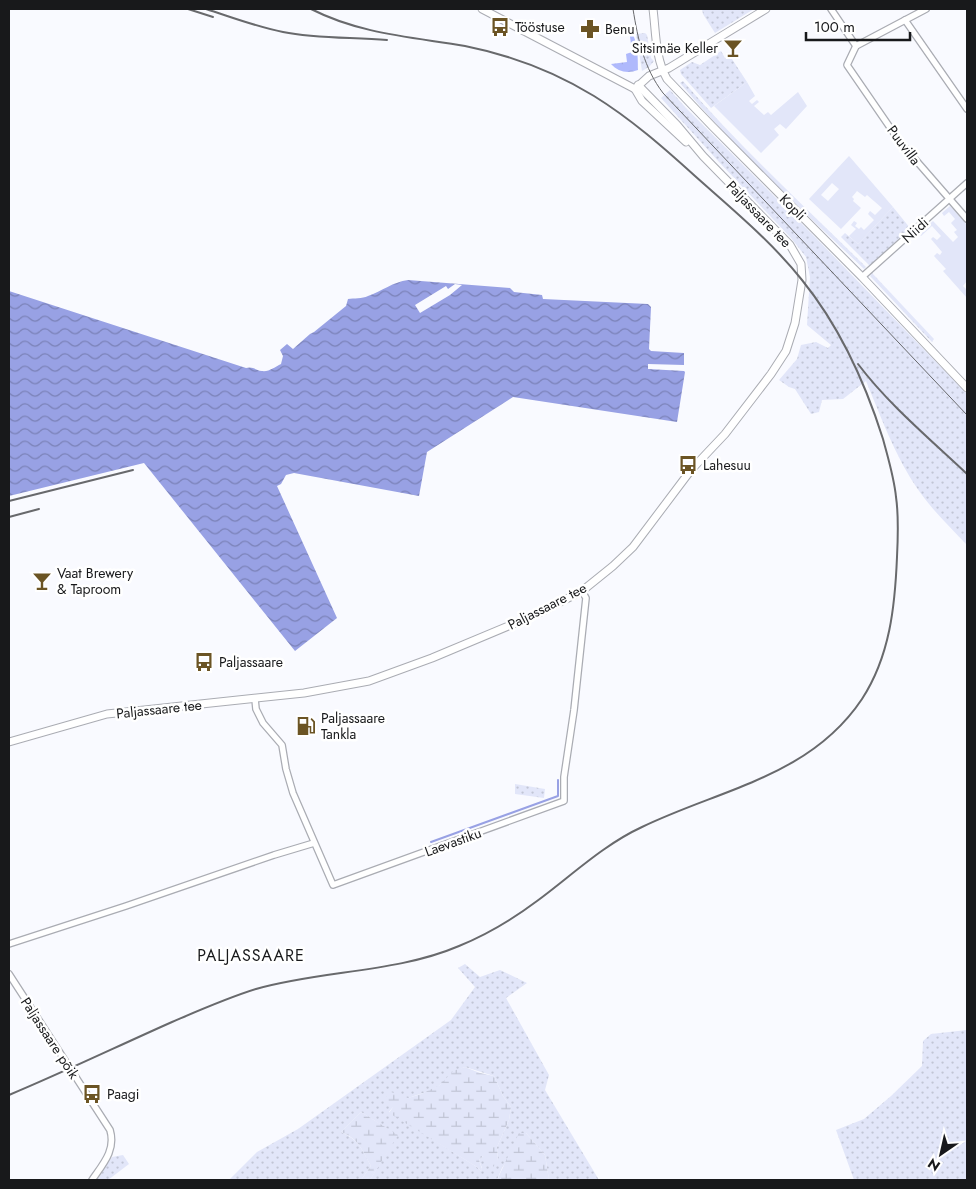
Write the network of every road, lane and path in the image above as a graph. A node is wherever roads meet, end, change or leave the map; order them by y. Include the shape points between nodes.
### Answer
1 (482, 9) edge
2 (653, 9) edge
3 (766, 9) edge
4 (831, 9) edge
5 (926, 9) edge
6 (905, 20) junction
7 (856, 46) junction
8 (663, 71) junction
9 (636, 87) junction
10 (967, 109) edge
11 (967, 183) edge
12 (949, 199) junction
13 (967, 220) edge
14 (862, 276) junction
15 (967, 388) edge
16 (582, 591) junction
17 (254, 699) junction
18 (9, 742) edge
19 (314, 843) junction
20 (9, 944) edge
21 (9, 974) edge
22 (92, 1180) edge

1 - 9 street
2 - 8 street, Kopli
3 - 8 street
4 - 7 street
5 - 6 street
6 - 7 street
6 - 10 street
7 - 12 street, Puuvilla via 847,64 900,142
8 - 9 street via 649,76
8 - 14 street, Kopli via 700,114
9 - 16 street, Paljassaare tee via 677,125 790,245 801,264 802,280 792,338 771,374 691,470 633,547
11 - 12 street, Niidi
12 - 13 street, Puuvilla
12 - 14 street, Niidi
14 - 15 street, Kopli
16 - 17 street, Paljassaare tee via 537,614 369,681
16 - 19 street, Laevastiku via 586,598 564,777 564,801 333,885
17 - 18 street, Paljassaare tee via 107,714
17 - 19 street, Laevastiku via 263,722 282,745 293,793
19 - 20 street
21 - 22 street, Paljassaare põik via 110,1130 112,1144 107,1159

